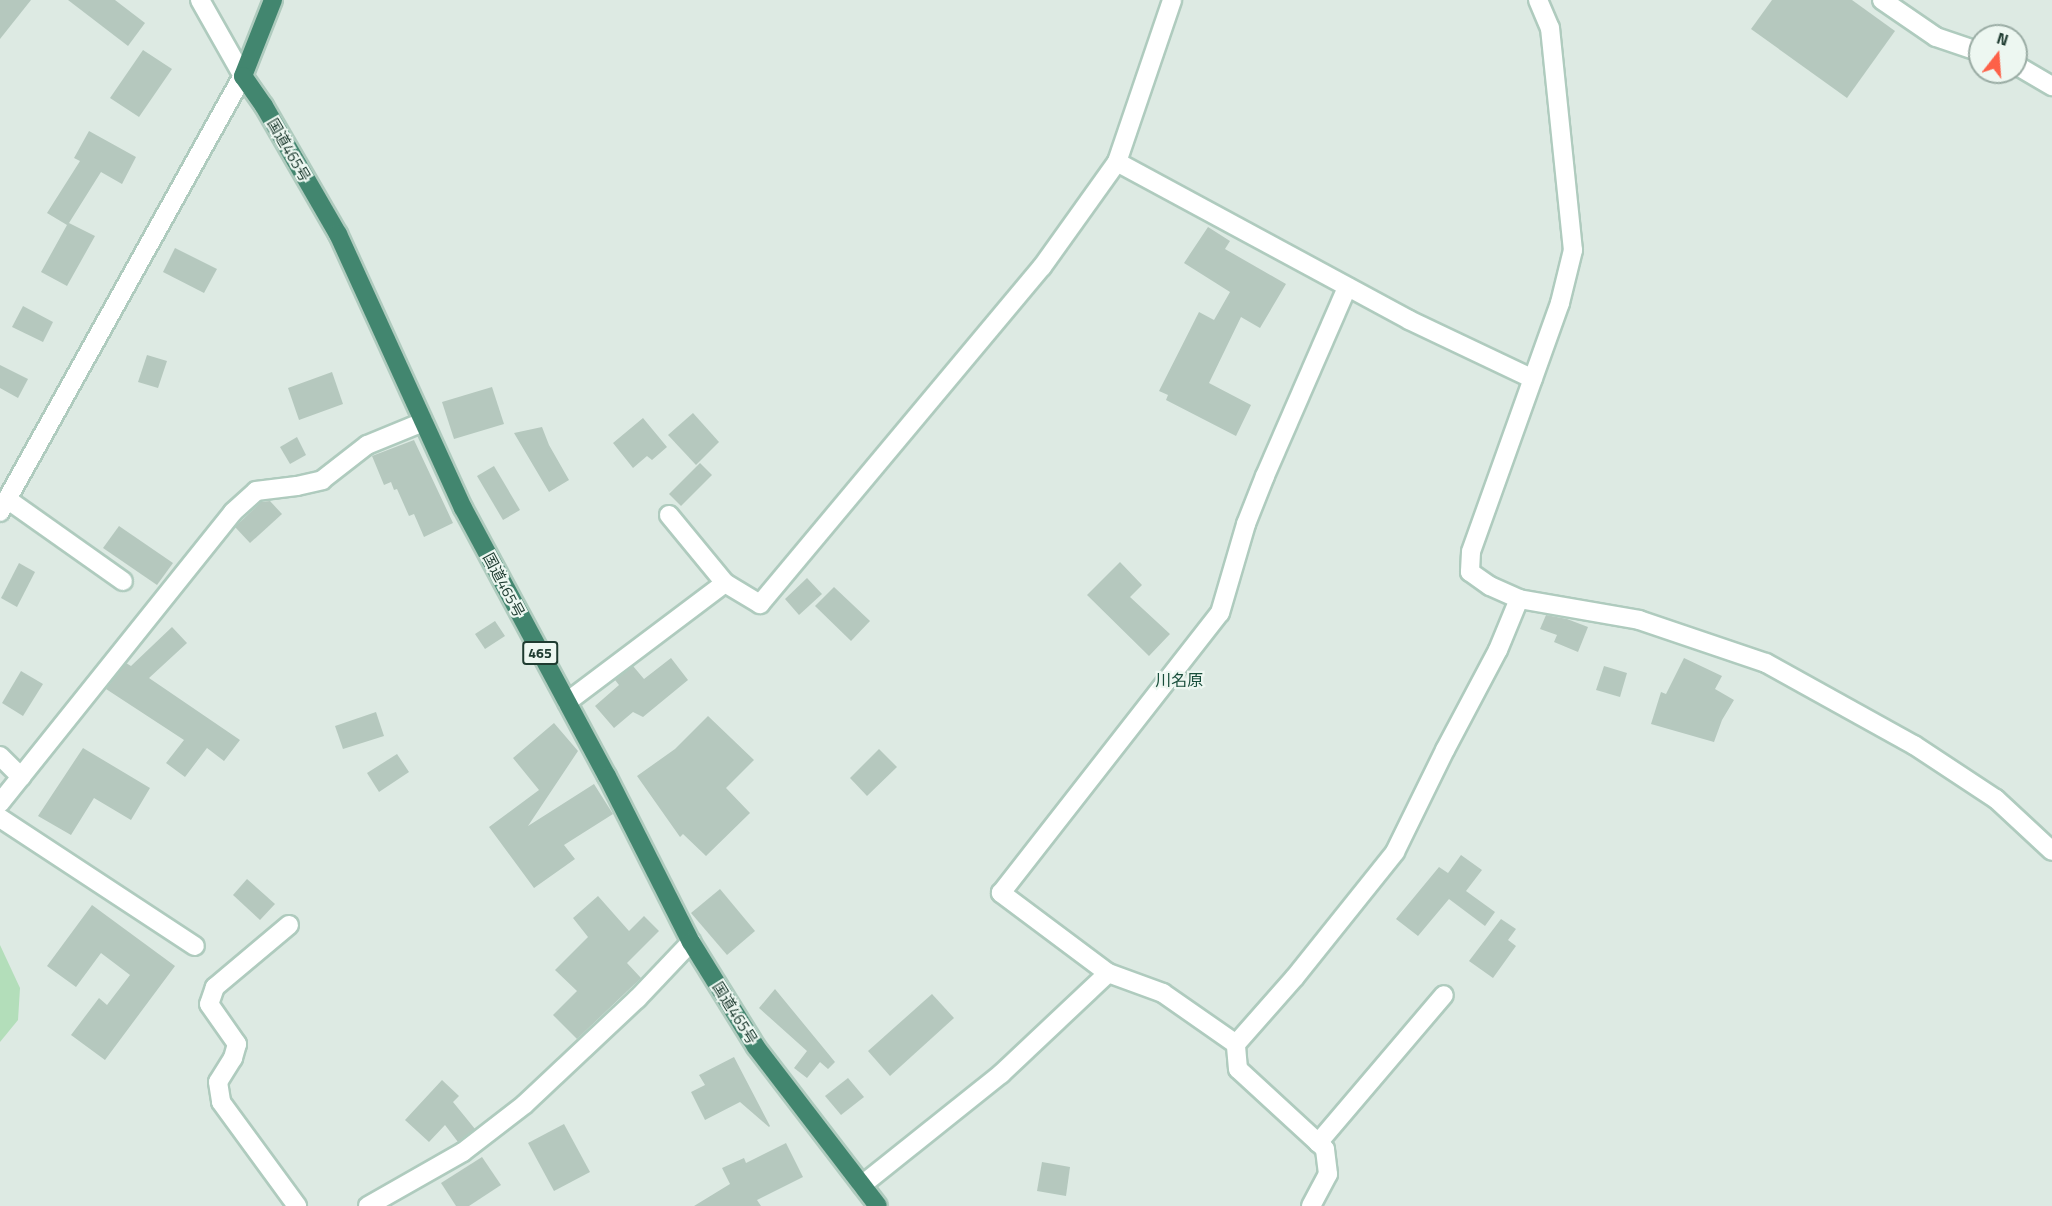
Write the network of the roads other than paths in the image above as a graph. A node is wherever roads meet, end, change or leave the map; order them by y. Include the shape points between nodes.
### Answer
1 (200, 0) edge
2 (273, 0) edge
3 (1172, 0) edge
4 (1538, 0) edge
5 (1882, 0) edge
6 (1968, 48) edge
7 (2028, 72) edge
8 (243, 76) junction
9 (2052, 86) edge
10 (1117, 162) junction
11 (1347, 287) junction
12 (1533, 379) junction
13 (423, 422) junction
14 (4, 505) edge
15 (669, 515) dead end
16 (123, 581) dead end
17 (725, 583) junction
18 (1519, 599) junction
19 (567, 702) junction
20 (0, 756) edge
21 (21, 777) junction
22 (0, 803) edge
23 (0, 818) edge
24 (2052, 851) edge
25 (289, 925) dead end
26 (692, 942) junction
27 (195, 946) dead end
28 (1108, 973) junction
29 (1444, 995) dead end
30 (1236, 1044) junction
31 (1318, 1143) junction
32 (862, 1185) junction
33 (297, 1206) edge
34 (368, 1206) edge
35 (878, 1206) edge
36 (1311, 1206) edge

1 - 8 street
2 - 8 highway
3 - 10 street
4 - 12 street via 1550,28 1573,250 1560,303
5 - 6 street via 1936,37
7 - 9 street
8 - 13 highway, 国道465号 / 465 via 338,234
8 - 14 street
10 - 11 street
10 - 17 street via 1041,267 760,604
11 - 12 street
11 - 28 street via 1246,524 1220,612 1001,893
12 - 18 street via 1471,552 1470,572
13 - 19 highway, 国道465号 / 465 via 463,508
13 - 21 street via 367,445 322,480 256,491 233,512
14 - 16 street
15 - 17 street
17 - 19 street
18 - 24 street via 1640,620 1766,663 1932,756 1996,799
18 - 30 street via 1498,650 1395,852
19 - 26 highway, 国道465号 / 465
20 - 21 street
21 - 22 street
23 - 27 street
25 - 33 street via 214,987 209,1004 237,1044 219,1082 221,1102
26 - 32 highway, 国道465号 / 465 via 756,1047
26 - 34 street via 525,1104 463,1152
28 - 30 street via 1163,993
28 - 32 street via 1001,1074
29 - 31 street
30 - 31 street via 1238,1069
31 - 36 street via 1325,1149 1328,1174
32 - 35 highway, 国道465号 / 465

